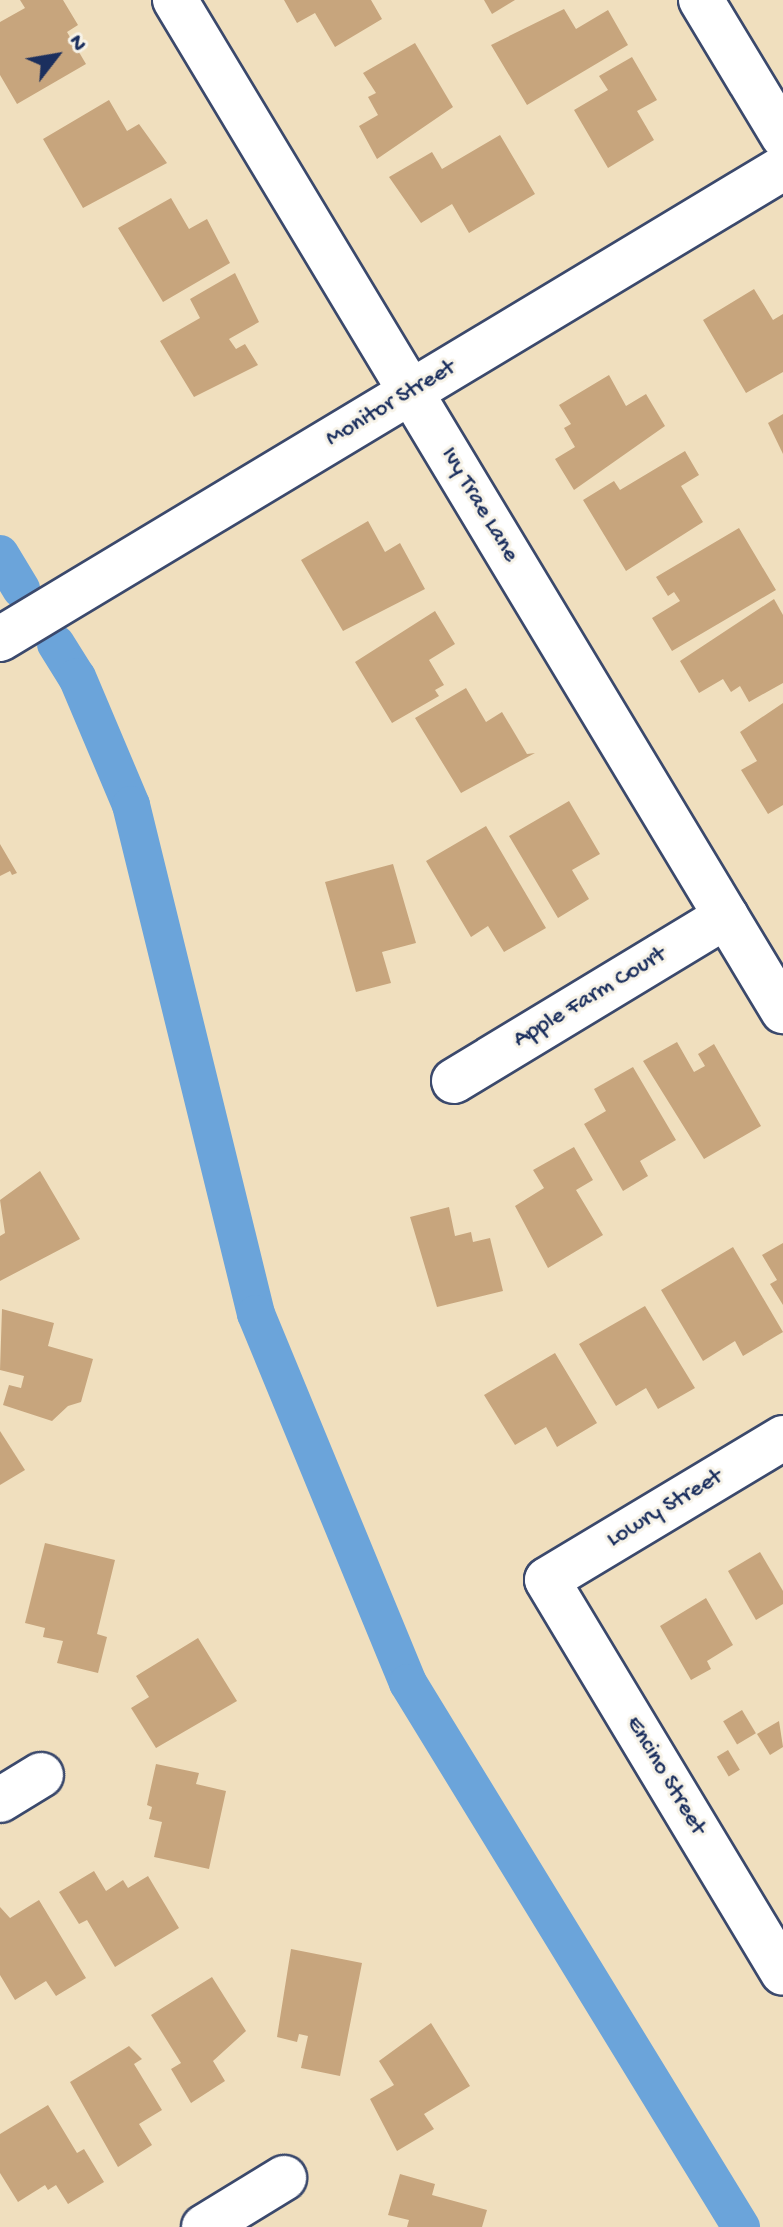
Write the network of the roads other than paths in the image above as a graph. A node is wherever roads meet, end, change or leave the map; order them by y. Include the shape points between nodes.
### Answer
1 (175, 0) edge
2 (701, 0) edge
3 (783, 136) edge
4 (783, 168) edge
5 (411, 392) junction
6 (0, 639) edge
7 (726, 916) junction
8 (783, 1011) edge
9 (454, 1081) dead end
10 (783, 1438) edge
11 (547, 1580) joint
12 (41, 1775) dead end
13 (0, 1800) edge
14 (783, 1972) edge
15 (284, 2178) dead end
16 (204, 2227) edge

1 - 5 street, Ivy Trae Lane
2 - 3 street
4 - 5 street, Monitor Street
5 - 6 street, Monitor Street
5 - 7 street, Ivy Trae Lane
7 - 8 street, Ivy Trae Lane
7 - 9 street, Apple Farm Court
10 - 11 street, Lowry Street
11 - 14 street, Encino Street
12 - 13 street
15 - 16 street

